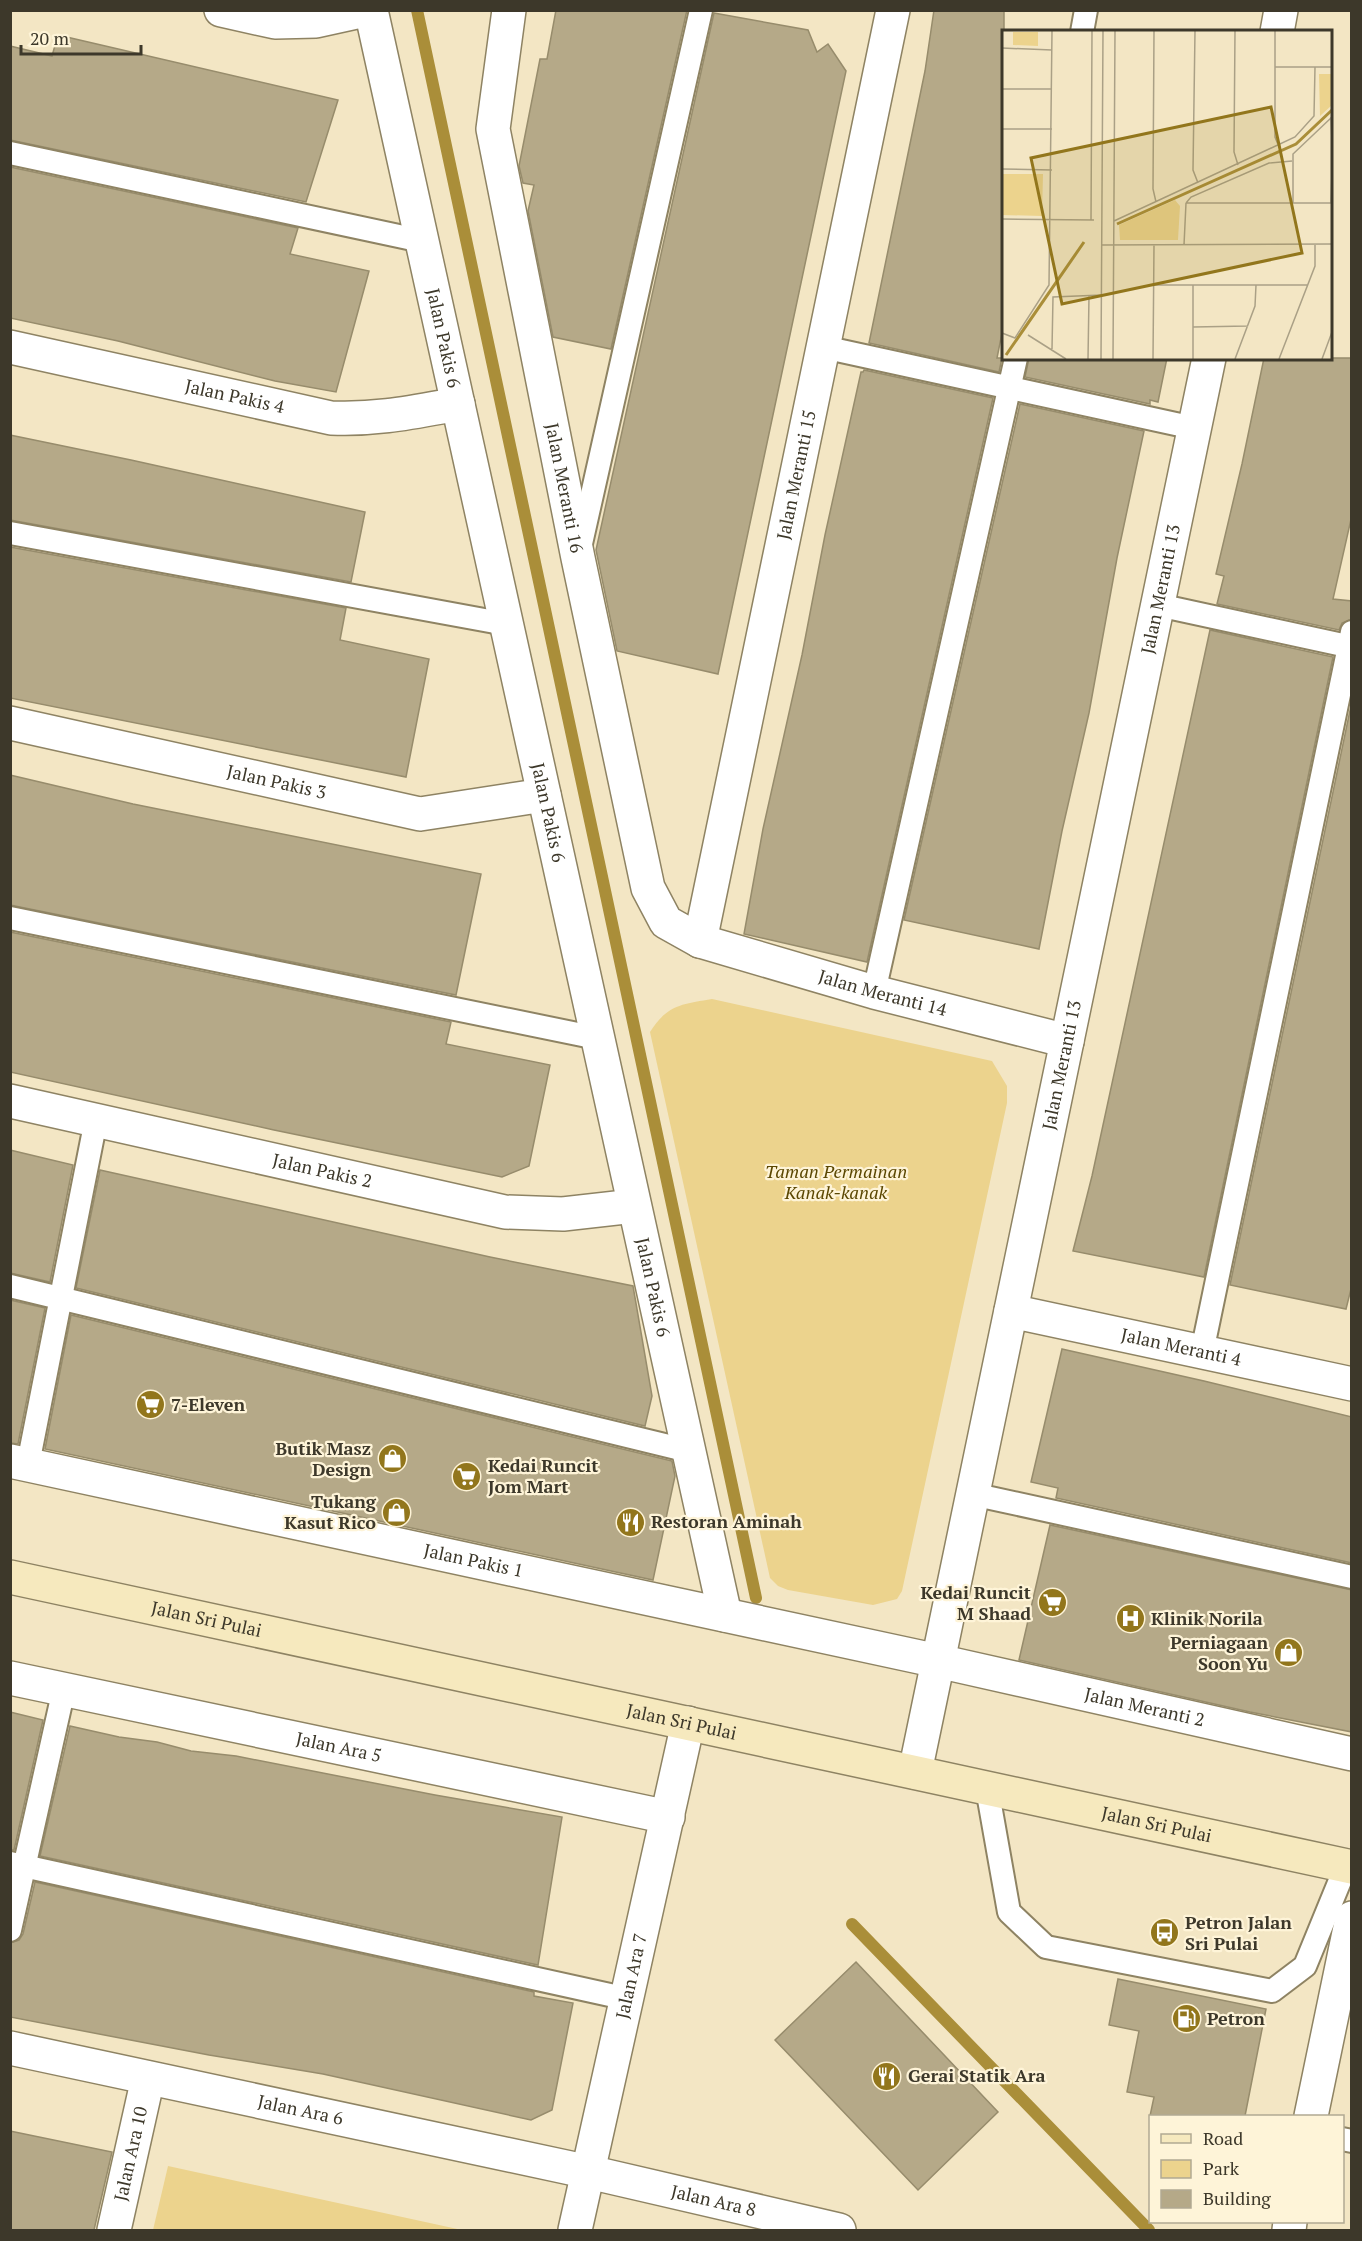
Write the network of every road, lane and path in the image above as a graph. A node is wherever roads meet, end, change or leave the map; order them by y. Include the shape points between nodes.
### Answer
1 (221, 10) edge
2 (366, 10) edge
3 (371, 10) edge
4 (510, 10) edge
5 (701, 10) edge
6 (893, 10) edge
7 (1086, 10) edge
8 (1281, 10) edge
9 (1082, 30) edge
10 (1277, 30) edge
11 (10, 153) edge
12 (422, 241) junction
13 (823, 346) junction
14 (10, 347) edge
15 (1016, 360) edge
16 (1209, 360) edge
17 (1010, 387) junction
18 (458, 404) junction
19 (1194, 428) junction
20 (10, 533) edge
21 (578, 558) junction
22 (1158, 605) junction
23 (507, 624) junction
24 (1350, 642) edge
25 (10, 723) edge
26 (544, 795) junction
27 (10, 918) edge
28 (700, 941) junction
29 (874, 992) junction
30 (597, 1038) junction
31 (1067, 1041) junction
32 (10, 1101) edge
33 (96, 1120) junction
34 (634, 1206) junction
35 (10, 1286) edge
36 (60, 1297) junction
37 (1011, 1311) junction
38 (1202, 1352) junction
39 (1352, 1384) edge
40 (689, 1451) junction
41 (19, 1463) edge
42 (972, 1494) junction
43 (1352, 1576) edge
44 (10, 1577) edge
45 (725, 1615) junction
46 (938, 1661) junction
47 (10, 1678) edge
48 (64, 1689) junction
49 (688, 1723) junction
50 (1352, 1754) edge
51 (915, 1772) junction
52 (987, 1788) junction
53 (668, 1817) junction
54 (18, 1864) edge
55 (1349, 1866) edge
56 (1352, 1918) edge
57 (10, 1930) edge
58 (1346, 1982) edge
59 (628, 1999) junction
60 (10, 2048) edge
61 (148, 2078) junction
62 (1311, 2115) edge
63 (589, 2172) junction
64 (114, 2230) edge
65 (575, 2230) edge
66 (839, 2230) edge

1 - 2 street via 275,22 316,21
3 - 12 street, Jalan Pakis 6
4 - 21 street, Jalan Meranti 16 via 493,129
5 - 21 lane
6 - 13 street, Jalan Meranti 15
7 - 9 lane
8 - 10 street
11 - 12 lane
12 - 18 street, Jalan Pakis 6
13 - 17 lane
13 - 28 street, Jalan Meranti 15
14 - 18 street, Jalan Pakis 4 via 331,418 387,417
15 - 17 lane
16 - 19 street, Jalan Meranti 13
17 - 19 lane
17 - 29 lane
18 - 23 street, Jalan Pakis 6
19 - 22 street, Jalan Meranti 13
20 - 23 lane
21 - 28 street, Jalan Meranti 16 via 648,888 666,922
22 - 24 lane
22 - 31 street, Jalan Meranti 13
23 - 26 street, Jalan Pakis 6
24 - 38 lane
25 - 26 street, Jalan Pakis 3 via 420,814
26 - 30 street, Jalan Pakis 6
27 - 30 lane
28 - 29 street, Jalan Meranti 14
29 - 31 street, Jalan Meranti 14
30 - 34 street, Jalan Pakis 6
31 - 37 street, Jalan Meranti 13
32 - 33 street, Jalan Pakis 2
33 - 34 street, Jalan Pakis 2 via 505,1212 563,1214
33 - 36 lane
34 - 40 street, Jalan Pakis 6
35 - 36 lane
36 - 40 lane
36 - 41 lane
37 - 38 street, Jalan Meranti 4
37 - 42 street, Jalan Meranti 13
38 - 39 street, Jalan Meranti 4
40 - 45 street, Jalan Pakis 6
41 - 45 street, Jalan Pakis 1
42 - 43 lane
42 - 46 street, Jalan Meranti 13
44 - 49 street, Jalan Sri Pulai
45 - 46 street, Jalan Pakis 1
46 - 50 street, Jalan Meranti 2
46 - 51 street, Jalan Meranti 13
47 - 48 street, Jalan Ara 5
48 - 53 street, Jalan Ara 5
48 - 54 lane
49 - 51 street, Jalan Sri Pulai
49 - 53 street, Jalan Ara 7
51 - 52 street, Jalan Sri Pulai
52 - 55 street, Jalan Sri Pulai
52 - 55 lane via 1009,1912 1046,1947 1272,1991 1305,1966
53 - 59 street, Jalan Ara 7
54 - 57 lane
54 - 59 lane
56 - 58 street
58 - 62 street
59 - 63 street, Jalan Ara 7
60 - 61 street, Jalan Ara 6
61 - 63 street, Jalan Ara 6
61 - 64 street, Jalan Ara 10
63 - 65 street, Jalan Ara 7
63 - 66 street, Jalan Ara 8

